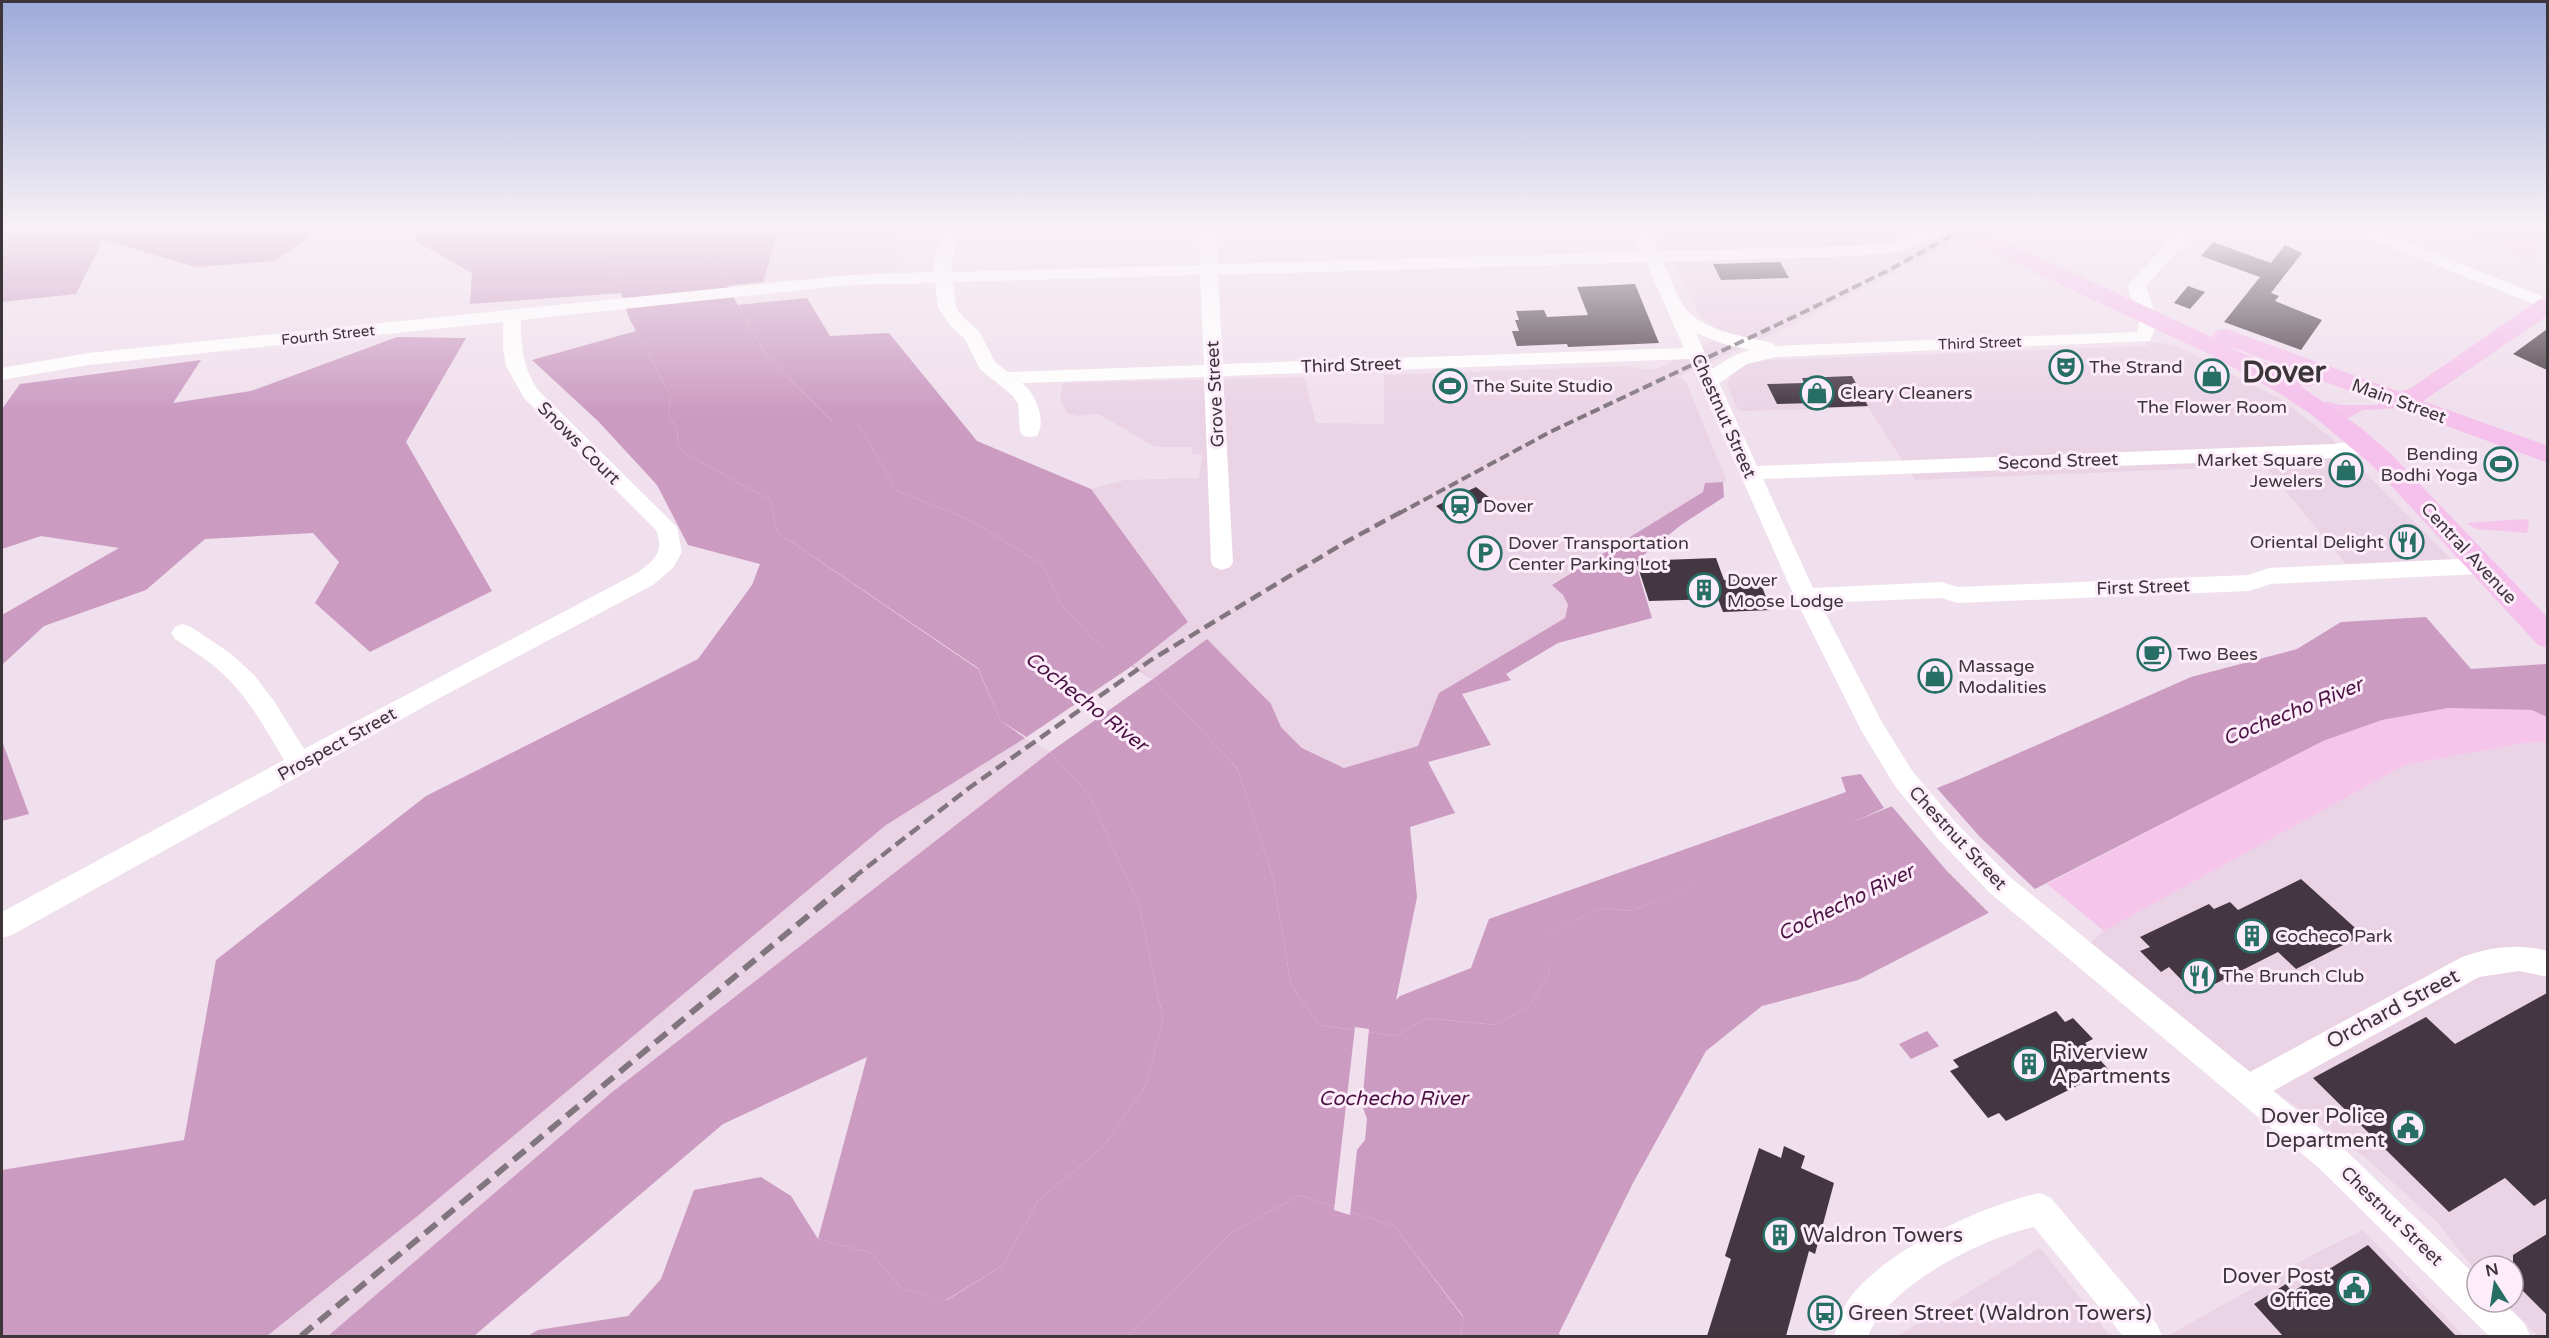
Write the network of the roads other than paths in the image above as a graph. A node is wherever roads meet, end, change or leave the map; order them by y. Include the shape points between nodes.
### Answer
1 (769, 287) edge
2 (943, 287) edge
3 (1210, 287) edge
4 (1666, 287) edge
5 (2089, 287) edge
6 (2137, 287) edge
7 (2506, 287) edge
8 (2547, 304) edge
9 (1676, 309) junction
10 (512, 315) junction
11 (2149, 315) junction
12 (1792, 350) junction
13 (1696, 353) junction
14 (1214, 370) junction
15 (2, 374) edge
16 (1006, 378) junction
17 (1708, 381) junction
18 (2324, 386) junction
19 (2293, 391) junction
20 (2398, 402) junction
21 (2442, 417) junction
22 (1030, 431) dead end
23 (2367, 446) junction
24 (2547, 455) edge
25 (1749, 473) junction
26 (670, 558) joint
27 (1222, 562) dead end
28 (2481, 566) junction
29 (1805, 596) junction
30 (183, 633) dead end
31 (2547, 637) edge
32 (300, 764) junction
33 (2, 926) edge
34 (2547, 963) edge
35 (2247, 1089) junction
36 (2465, 1288) edge
37 (2491, 1314) edge
38 (1851, 1336) edge
39 (2145, 1336) edge
40 (2513, 1336) edge

1 - 10 street, Fourth Street
2 - 16 street via 949,313 972,335 987,365
3 - 14 street, Grove Street
4 - 9 street, Chestnut Street
5 - 11 main road, Central Avenue
6 - 11 street
7 - 8 street
8 - 20 main road via 2420,393
9 - 12 street, Third Street via 1698,328 1724,340
9 - 13 street, Chestnut Street
10 - 15 street, Fourth Street via 88,359
10 - 26 street, Snows Court via 512,356 517,376 666,527 673,548
11 - 12 street, Third Street via 2149,329 2144,337
11 - 18 main road via 2181,321
11 - 19 main road, Central Avenue
12 - 17 street, Third Street via 1743,358
13 - 14 street, Third Street
13 - 17 street, Chestnut Street
14 - 16 street, Third Street
14 - 27 street, Grove Street
16 - 22 street via 1028,404
17 - 25 street, Chestnut Street
18 - 19 main road
18 - 20 main road via 2340,403
19 - 23 main road, Central Avenue
20 - 21 main road, Main Street
21 - 23 main road via 2376,418 2361,433
21 - 24 main road, Main Street
23 - 25 street, Second Street via 2334,451
23 - 28 main road, Central Avenue
25 - 29 street, Chestnut Street
26 - 32 street, Prospect Street via 645,579
28 - 29 street, First Street via 2269,576 2249,583 1958,595 1941,590
28 - 31 main road, Central Avenue
29 - 35 street, Chestnut Street via 1873,730 1904,779 1972,858
30 - 32 street via 223,660 243,680 269,712
32 - 33 street, Prospect Street
34 - 35 street, Orchard Street via 2516,957 2472,966
35 - 36 street, Chestnut Street via 2330,1157
37 - 40 street, Chestnut Street
38 - 39 street via 1859,1315 1899,1276 1956,1240 2025,1211 2040,1209

